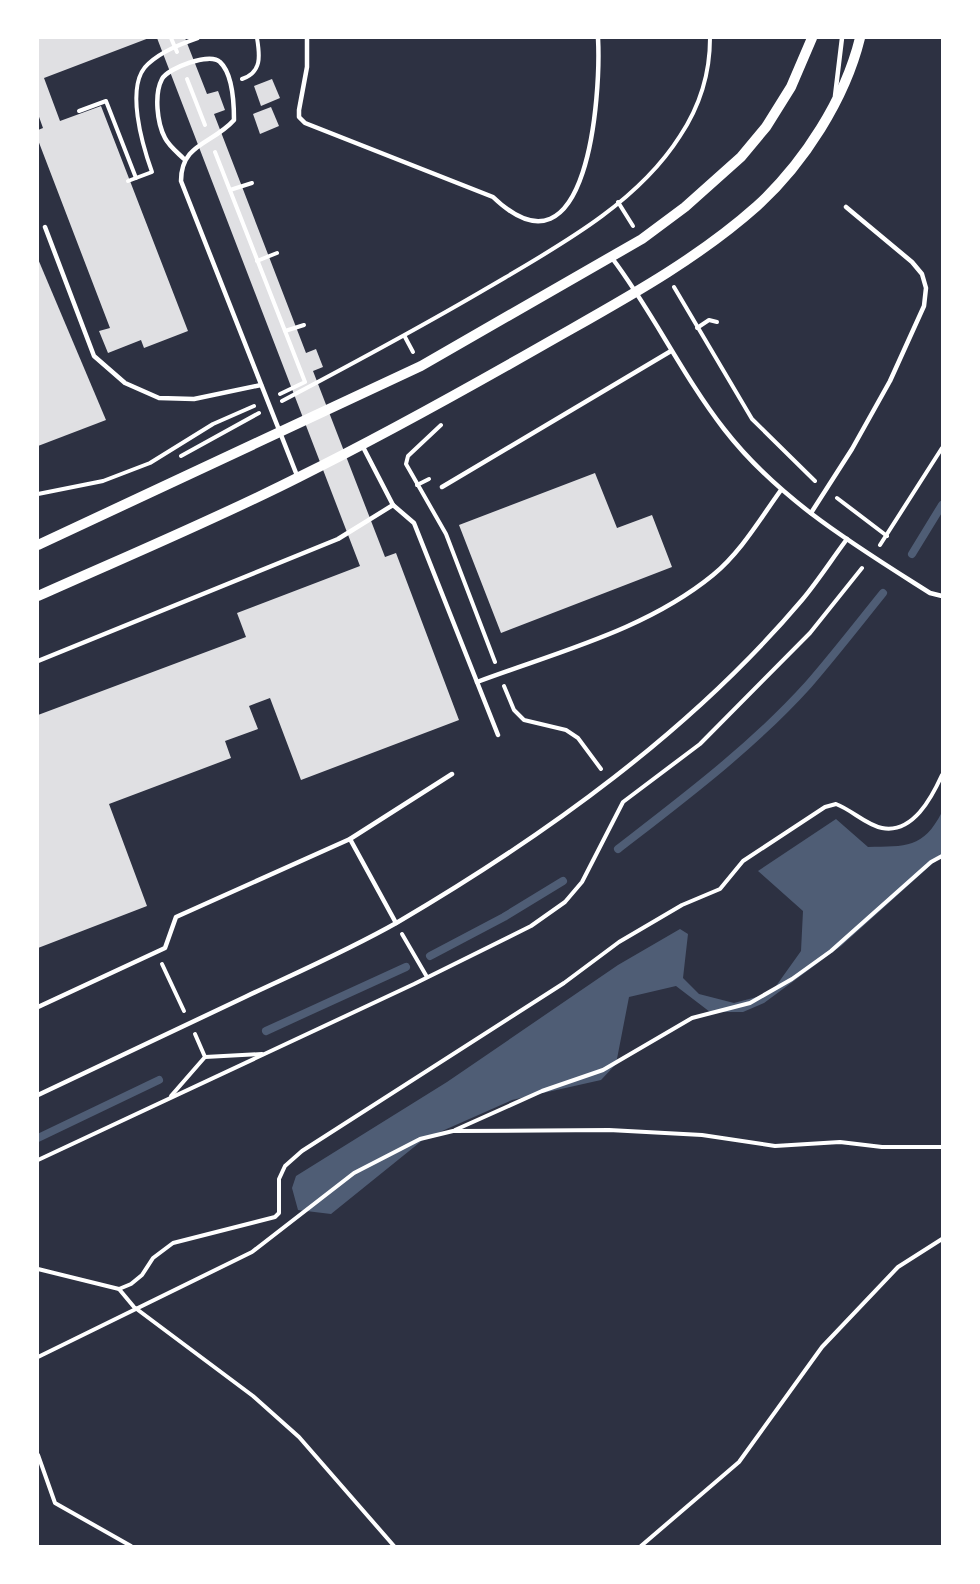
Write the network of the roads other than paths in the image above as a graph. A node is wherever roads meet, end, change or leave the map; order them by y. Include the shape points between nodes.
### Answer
1 (308, 38) edge
2 (598, 38) edge
3 (812, 38) edge
4 (842, 38) edge
5 (860, 38) edge
6 (834, 104) junction
7 (184, 159) junction
8 (846, 207) dead end
9 (45, 227) dead end
10 (612, 258) junction
11 (637, 291) junction
12 (671, 351) junction
13 (261, 385) junction
14 (281, 432) junction
15 (362, 444) junction
16 (298, 478) junction
17 (442, 487) dead end
18 (781, 489) junction
19 (393, 505) junction
20 (811, 513) junction
21 (847, 539) junction
22 (38, 545) edge
23 (38, 596) edge
24 (942, 596) edge
25 (38, 661) edge
26 (477, 682) junction
27 (498, 735) dead end
28 (452, 774) dead end
29 (350, 838) junction
30 (396, 922) junction
31 (38, 1007) edge
32 (38, 1095) edge

1 - 2 lane via 299,110 304,123 493,197 506,210 527,219 544,221 560,216 578,188 598,86
3 - 10 street via 790,87 766,127 741,157 685,207
4 - 6 lane
5 - 6 street
6 - 11 street via 803,154 757,206 712,242
7 - 7 lane via 165,139 158,90 163,76 182,65 214,58 222,63 230,83 234,120
7 - 13 lane via 181,181
8 - 20 lane via 912,261 926,288 924,306 890,381
9 - 13 lane via 94,356 125,383 159,398 194,399
10 - 11 lane
10 - 14 street via 421,366
11 - 12 lane
11 - 15 street
12 - 17 lane
12 - 18 lane via 725,430 749,460
13 - 14 lane
14 - 16 lane
14 - 22 street
15 - 16 street
15 - 19 lane
16 - 23 street
18 - 20 lane
18 - 26 lane via 739,549 714,575 681,598 643,620
19 - 25 lane via 338,539
19 - 26 lane via 414,523
20 - 21 lane
21 - 24 lane via 930,594
21 - 30 lane via 803,599 753,654 681,721 609,780 506,855
26 - 27 lane
28 - 29 lane
29 - 30 lane
29 - 31 lane via 176,917 165,948
30 - 32 lane via 313,966

